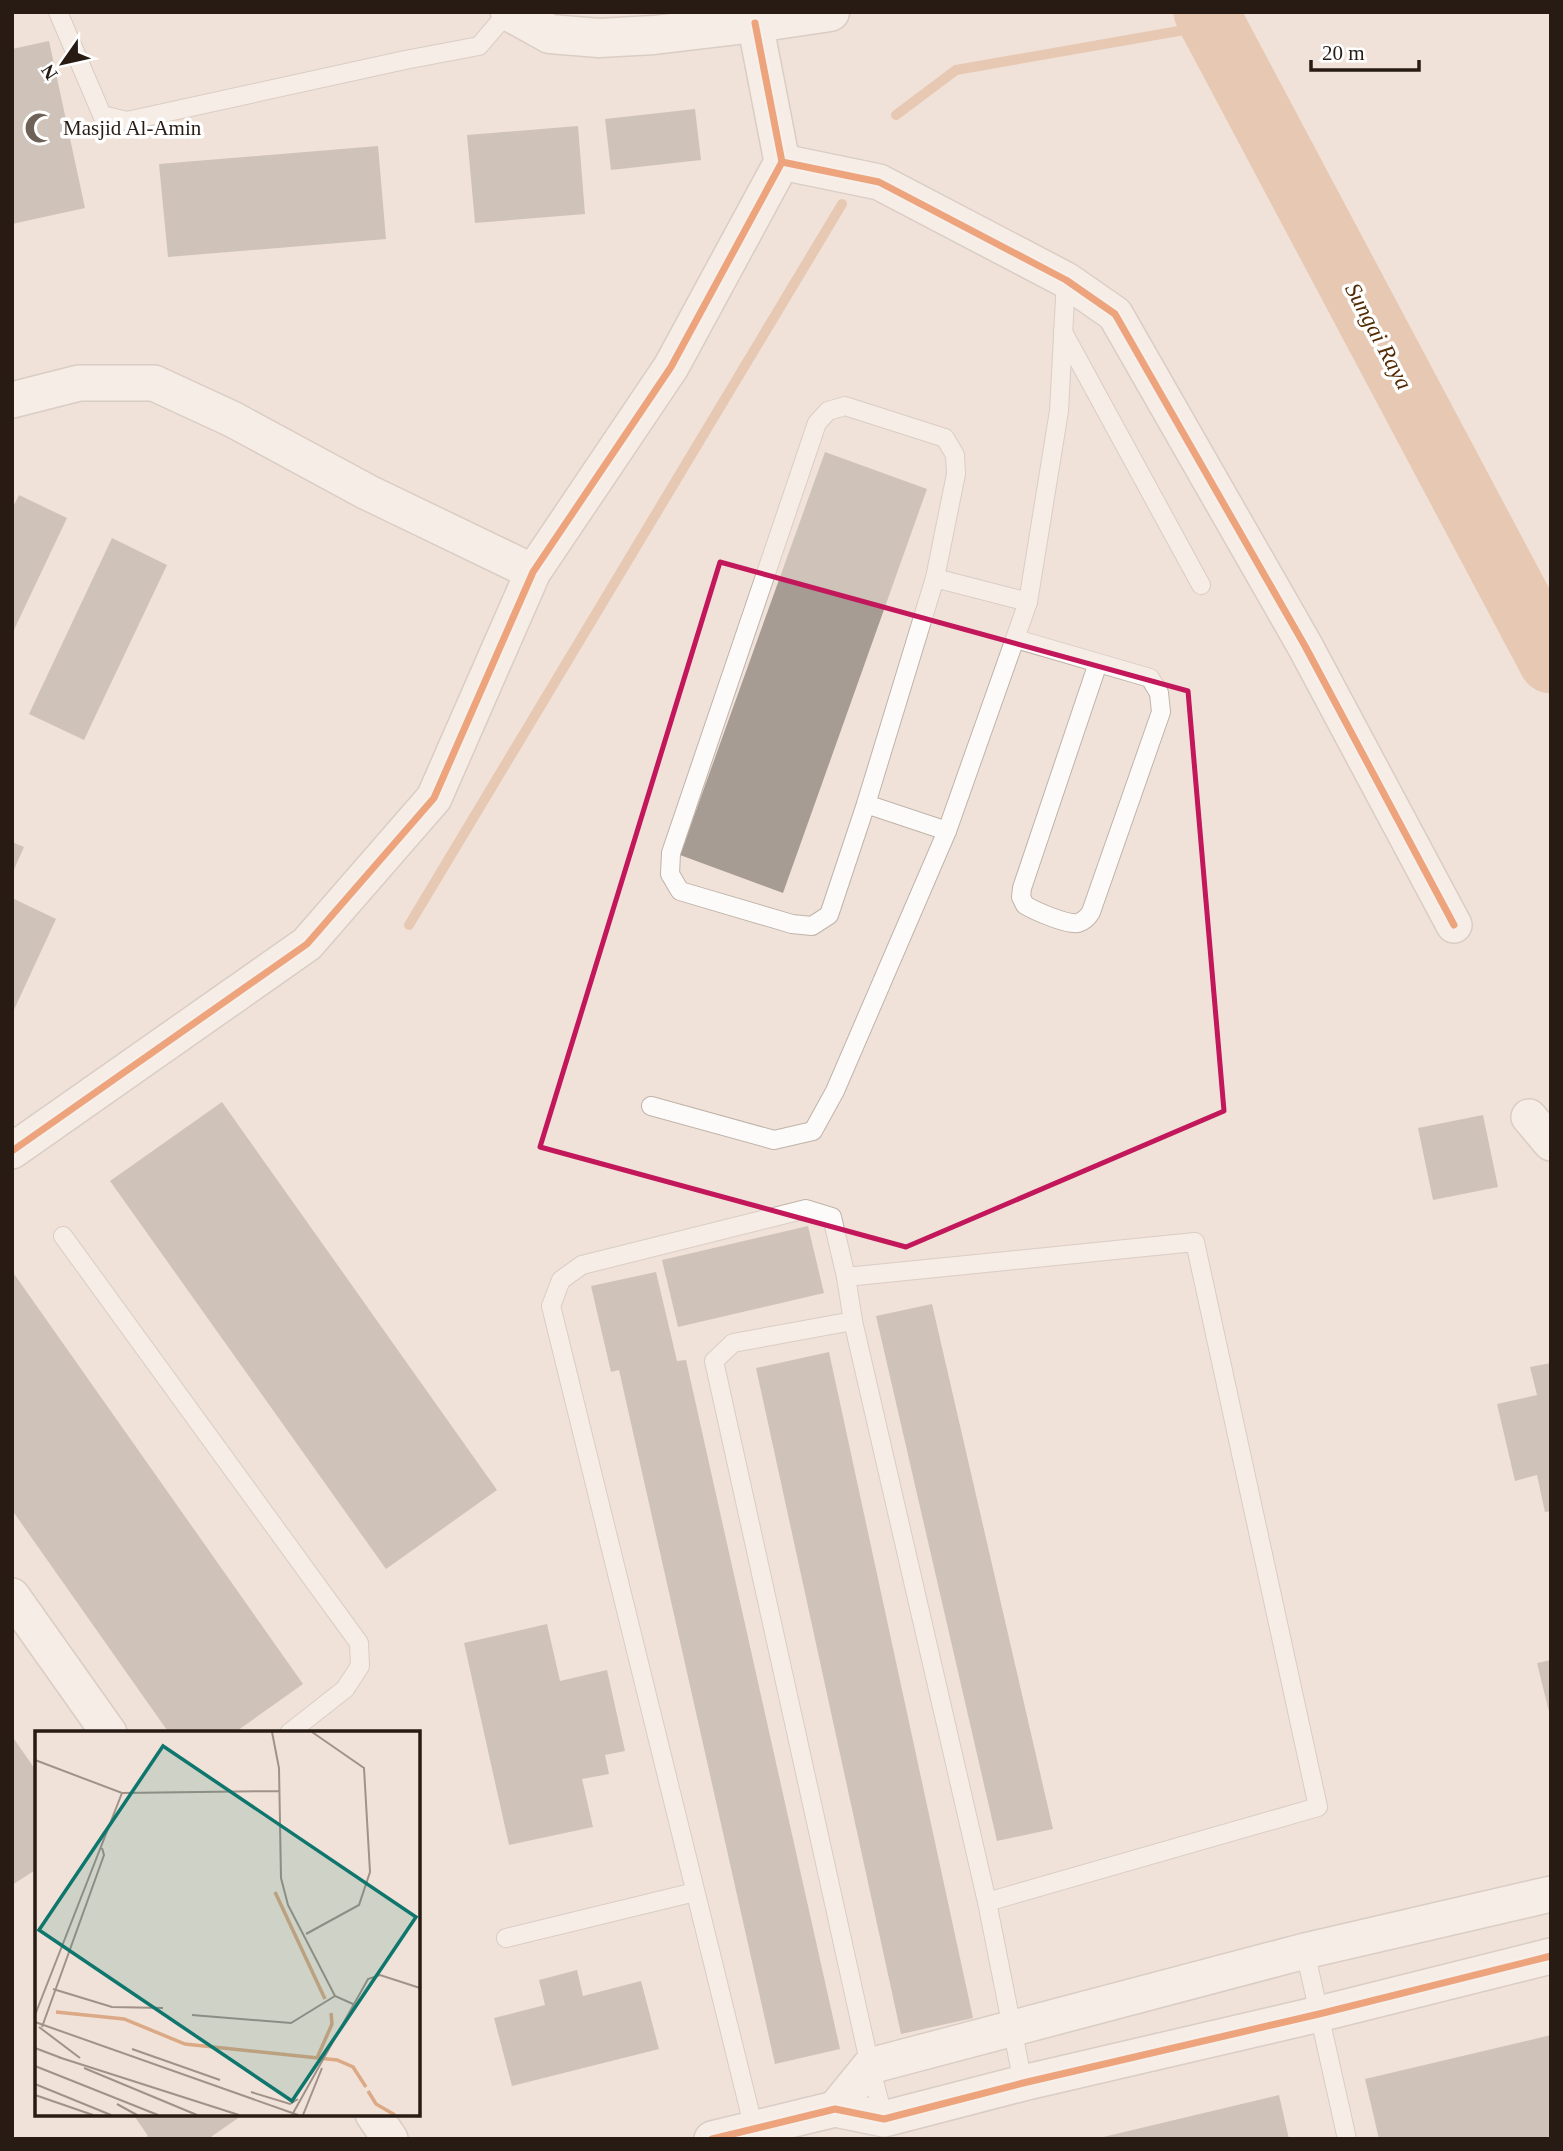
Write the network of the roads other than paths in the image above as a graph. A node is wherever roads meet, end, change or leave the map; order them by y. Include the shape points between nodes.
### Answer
1 (58, 12) edge
2 (509, 12) edge
3 (830, 12) edge
4 (746, 20) edge
5 (782, 162) junction
6 (1066, 280) junction
7 (1063, 332) junction
8 (12, 400) edge
9 (533, 572) junction
10 (935, 578) junction
11 (1201, 585) dead end
12 (1028, 602) junction
13 (1017, 639) junction
14 (1098, 663) junction
15 (866, 804) junction
16 (947, 831) junction
17 (1454, 925) dead end
18 (651, 1106) dead end
19 (12, 1152) edge
20 (63, 1236) dead end
21 (846, 1277) junction
22 (853, 1321) junction
23 (16, 1609) edge
24 (108, 1731) edge
25 (292, 1731) edge
26 (695, 1892) junction
27 (1551, 1894) edge
28 (987, 1902) junction
29 (506, 1938) dead end
30 (1305, 1951) junction
31 (1551, 1956) edge
32 (1320, 2014) junction
33 (1012, 2030) junction
34 (870, 2066) junction
35 (1023, 2083) junction
36 (835, 2109) junction
37 (374, 2116) edge
38 (884, 2119) junction
39 (754, 2129) junction
40 (390, 2139) edge
41 (712, 2139) edge
42 (1347, 2139) edge

1 - 2 lane via 102,115 127,121 479,46
2 - 4 street via 550,33 599,38
3 - 4 street
4 - 5 street
5 - 6 street via 879,182
5 - 9 street via 671,367
6 - 7 lane
6 - 17 street via 1115,314 1305,646
7 - 11 lane
7 - 12 lane via 1059,411
8 - 9 street via 79,383 154,383
9 - 19 street via 434,799 307,944
10 - 12 lane
10 - 15 lane
10 - 15 lane via 956,474 955,455 945,438 845,406 828,411 817,423 671,853 670,874 680,891 812,926 829,915
12 - 13 lane
13 - 14 lane
13 - 16 lane
14 - 14 lane via 1021,897 1025,905 1070,923 1079,923 1091,912 1161,712 1159,693 1150,678
15 - 16 lane
16 - 18 lane via 835,1091 813,1131 774,1140
20 - 25 lane via 359,1643 360,1666 345,1689
21 - 22 lane
21 - 26 lane via 832,1217 806,1209 582,1265 561,1280 551,1306
21 - 28 lane via 1195,1242 1318,1807
22 - 28 lane
22 - 34 lane via 733,1343 714,1360
23 - 24 street
26 - 29 lane
26 - 39 lane
27 - 30 street
28 - 33 lane
30 - 32 lane
30 - 33 street
31 - 32 street
32 - 35 street
32 - 42 lane
33 - 34 street
33 - 35 lane
34 - 36 street
34 - 38 lane
35 - 38 street
36 - 38 street
36 - 39 street
37 - 40 street
39 - 41 street

